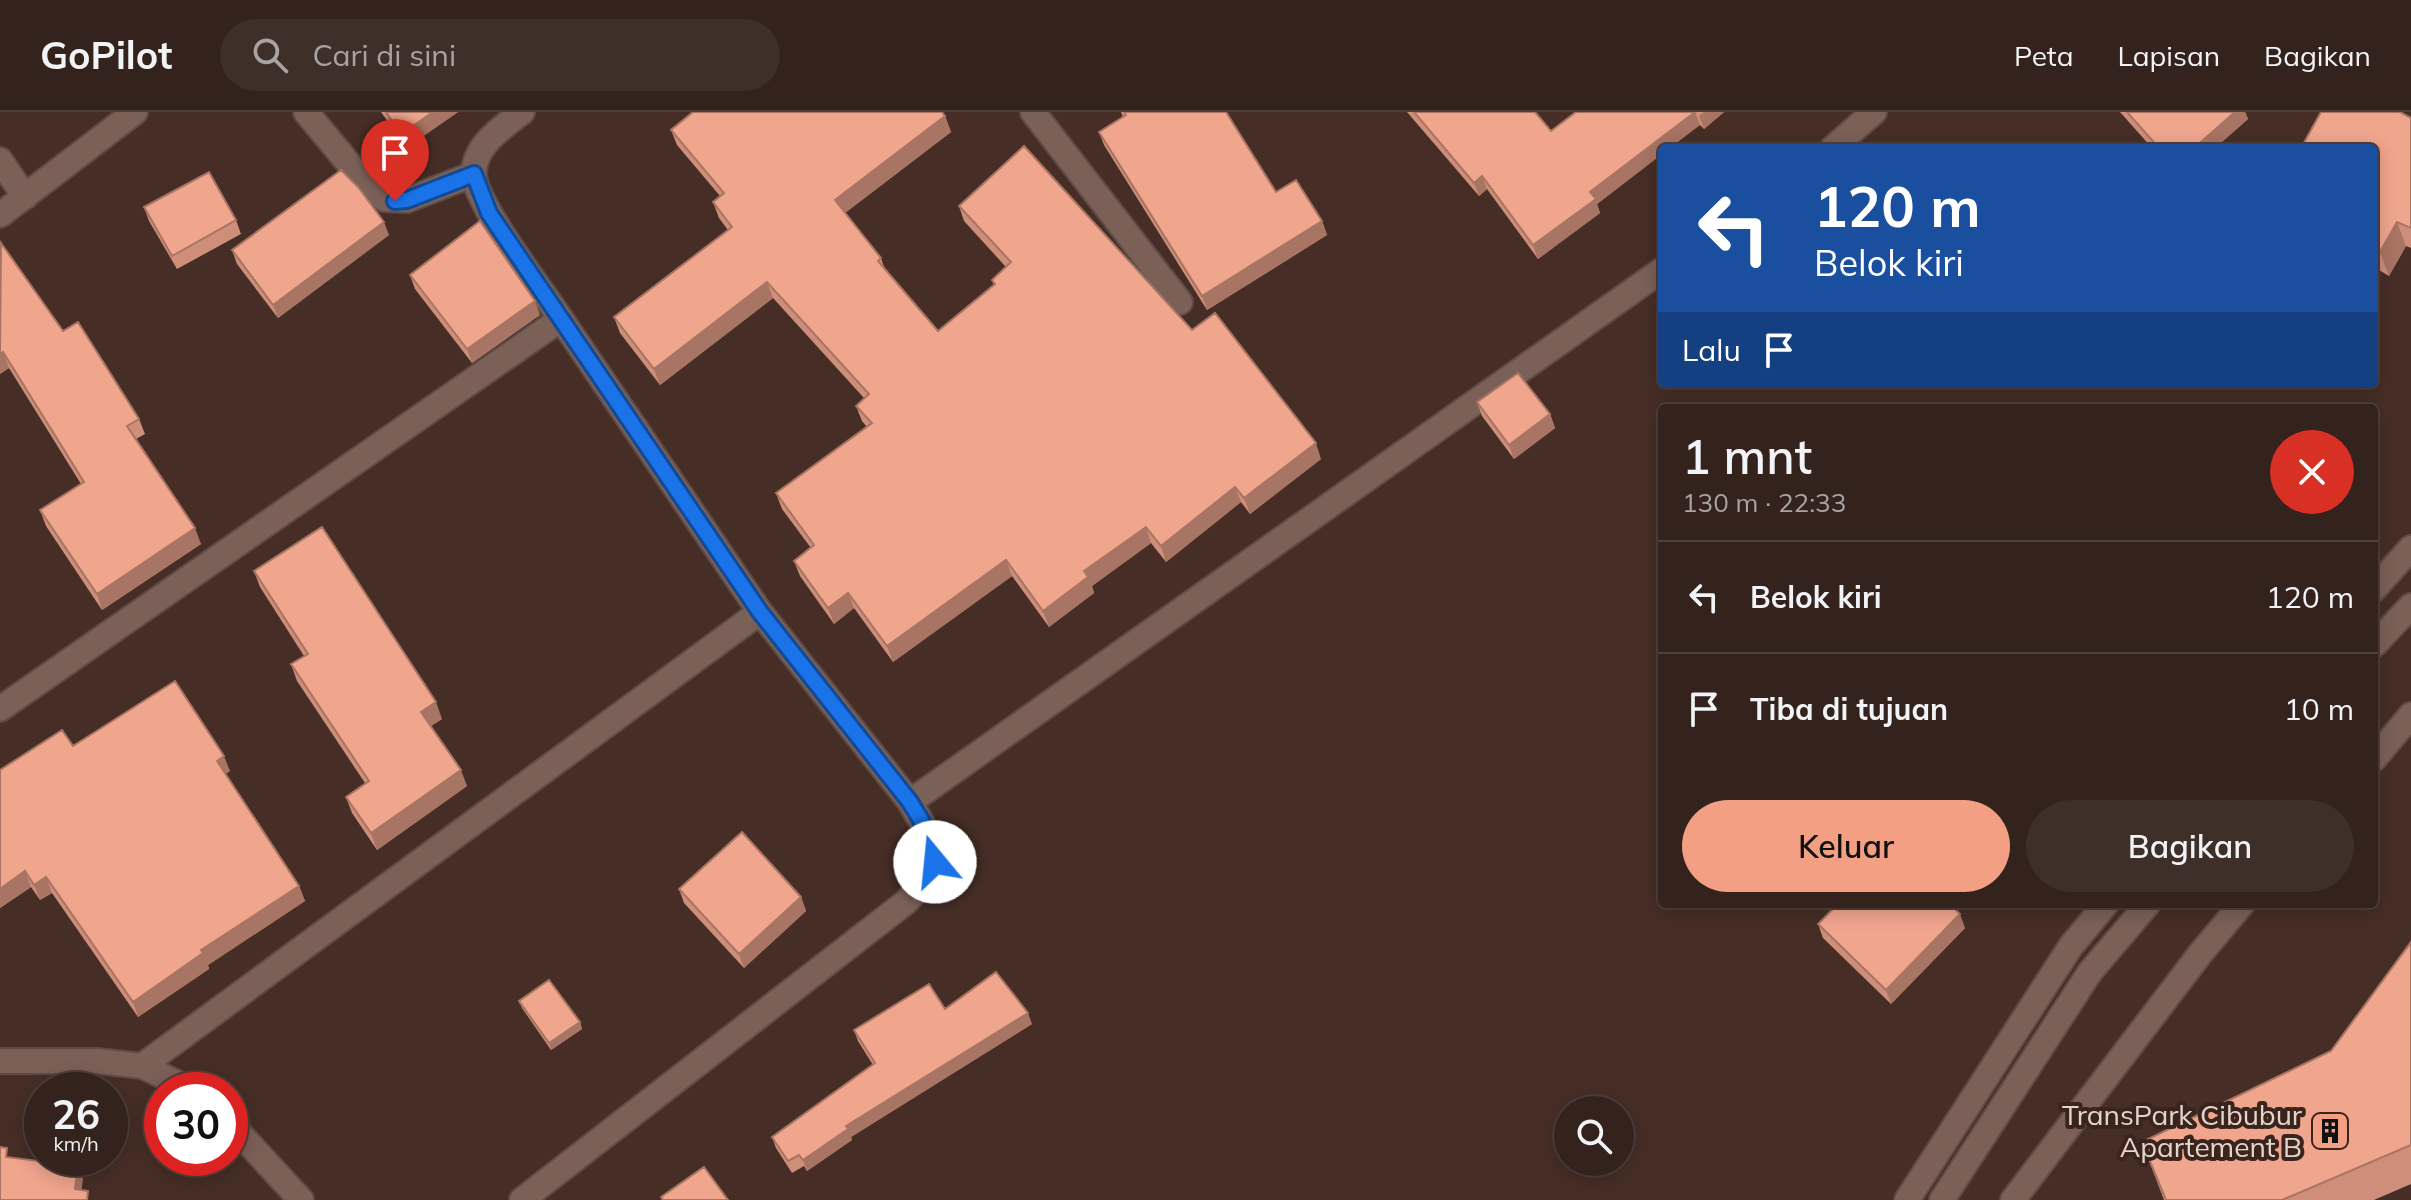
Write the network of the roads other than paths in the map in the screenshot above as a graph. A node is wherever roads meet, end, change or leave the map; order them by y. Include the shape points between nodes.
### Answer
1 (135, 112) edge
2 (306, 112) edge
3 (522, 112) edge
4 (1033, 112) edge
5 (1874, 112) edge
6 (1838, 144) edge
7 (0, 160) edge
8 (474, 174) junction
9 (25, 197) junction
10 (0, 215) edge
11 (1658, 273) edge
12 (1180, 302) dead end
13 (561, 319) junction
14 (2411, 548) edge
15 (2378, 585) edge
16 (2411, 606) edge
17 (760, 612) junction
18 (2378, 641) edge
19 (0, 709) edge
20 (2411, 715) edge
21 (2378, 754) edge
22 (910, 802) junction
23 (2103, 908) edge
24 (2145, 908) edge
25 (2239, 908) edge
26 (0, 1061) edge
27 (142, 1066) junction
28 (154, 1072) edge
29 (248, 1143) edge
30 (301, 1200) edge
31 (522, 1200) edge
32 (1907, 1200) edge
33 (1942, 1200) edge
34 (2013, 1200) edge

1 - 9 street
2 - 8 street via 384,199 407,200
3 - 8 street via 482,150
4 - 12 street
5 - 6 street
7 - 9 street
8 - 13 street via 489,213
9 - 10 street
11 - 22 street
13 - 17 street
13 - 19 street
14 - 15 street
16 - 18 street
17 - 22 street
17 - 27 street
20 - 21 street
22 - 31 street via 935,851 921,888
23 - 32 street via 2071,946
24 - 33 street via 2090,972
25 - 34 street
26 - 27 street
27 - 28 street
29 - 30 street

